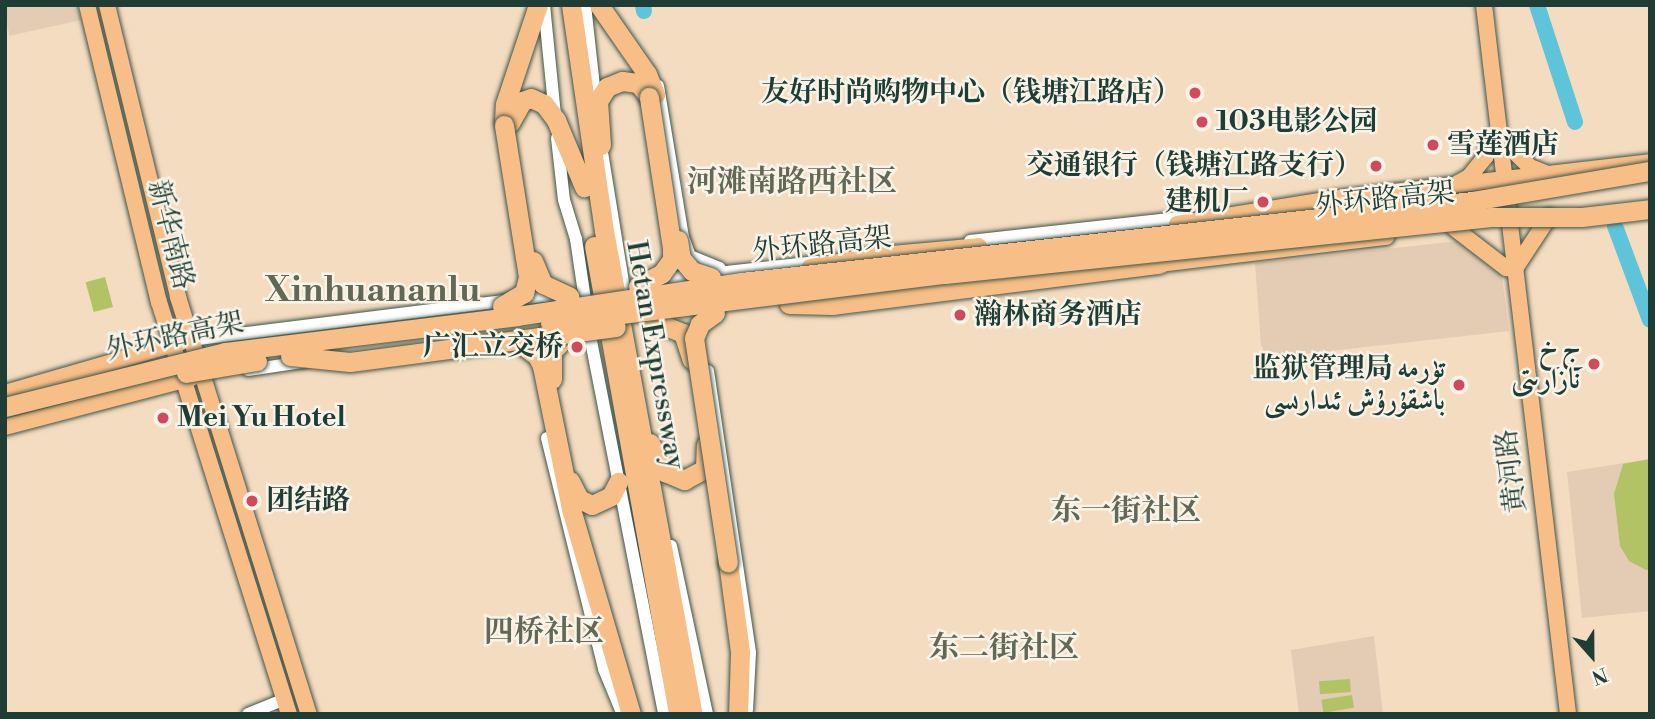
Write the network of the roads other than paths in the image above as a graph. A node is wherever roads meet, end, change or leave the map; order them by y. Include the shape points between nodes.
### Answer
1 (87, 5) edge
2 (107, 5) edge
3 (538, 5) edge
4 (544, 5) edge
5 (559, 5) edge
6 (570, 5) edge
7 (585, 5) edge
8 (599, 5) edge
9 (1475, 5) edge
10 (1484, 5) edge
11 (635, 55) junction
12 (652, 95) junction
13 (556, 120) junction
14 (507, 124) junction
15 (139, 137) junction
16 (1496, 138) junction
17 (120, 141) junction
18 (601, 145) junction
19 (1650, 162) edge
20 (1650, 172) edge
21 (1547, 174) junction
22 (1501, 180) junction
23 (1650, 181) edge
24 (1453, 185) junction
25 (584, 187) junction
26 (1650, 198) edge
27 (1472, 201) junction
28 (1650, 207) edge
29 (1220, 217) junction
30 (1549, 217) junction
31 (1501, 221) junction
32 (1177, 225) joint
33 (1454, 228) junction
34 (986, 255) junction
35 (1160, 264) junction
36 (1511, 267) junction
37 (803, 270) junction
38 (759, 271) junction
39 (622, 273) junction
40 (945, 274) junction
41 (710, 277) junction
42 (638, 286) junction
43 (575, 289) junction
44 (789, 304) junction
45 (502, 306) junction
46 (708, 312) junction
47 (653, 321) junction
48 (630, 326) junction
49 (568, 335) junction
50 (489, 336) junction
51 (191, 340) junction
52 (591, 341) junction
53 (518, 342) junction
54 (172, 344) junction
55 (250, 349) junction
56 (290, 356) junction
57 (203, 376) junction
58 (183, 380) junction
59 (5, 394) edge
60 (5, 407) edge
61 (5, 418) edge
62 (5, 427) edge
63 (649, 439) junction
64 (614, 489) junction
65 (287, 707) edge
66 (248, 714) edge
67 (309, 714) edge
68 (623, 714) edge
69 (631, 714) edge
70 (664, 714) edge
71 (678, 714) edge
72 (693, 714) edge
73 (707, 714) edge
74 (738, 714) edge
75 (746, 714) edge
76 (1559, 714) edge
77 (1568, 714) edge

1 - 17 main road, 新华南路
2 - 15 main road, 新华南路
3 - 14 highway via 505,104
4 - 13 street
5 - 25 highway, Hetan Expressway
6 - 72 highway, Hetan Expressway via 604,231
7 - 18 street
8 - 11 highway
9 - 16 main road
10 - 16 main road
11 - 12 highway
11 - 38 street via 652,69 660,91 690,256 709,267
12 - 18 highway via 638,83 622,81 607,87 598,101
12 - 41 highway, bridge via 681,258 692,271
12 - 42 highway, bridge via 673,248 672,259 662,273
13 - 14 highway via 544,104 531,98 517,107
13 - 25 highway
13 - 43 street via 564,200 576,239
14 - 43 highway, bridge via 536,276 543,285
14 - 45 highway, bridge via 528,277 524,293
15 - 17 main road
15 - 51 main road, 新华南路
16 - 21 main road via 1530,167
16 - 22 main road, 黄河路
16 - 24 main road via 1469,177
17 - 54 main road, 新华南路
18 - 39 street
19 - 21 main road
20 - 27 highway, 外环路高架, bridge
21 - 22 main road
22 - 24 main road
22 - 31 main road, 黄河路
23 - 27 highway, bridge
24 - 29 main road
25 - 71 highway, Hetan Expressway
26 - 31 highway, bridge
27 - 34 highway, 外环路高架, bridge
28 - 30 main road
28 - 31 highway, 外环路高架, bridge via 1581,217
29 - 32 main road
29 - 38 street via 1165,217
30 - 31 main road
30 - 36 main road
31 - 33 main road
31 - 36 main road, 黄河路
31 - 40 highway, 外环路高架, bridge
32 - 37 highway via 869,257
33 - 35 main road
33 - 36 main road
34 - 37 highway, bridge
34 - 55 highway, 外环路高架, bridge via 742,282
35 - 44 highway via 833,305
35 - 46 street
36 - 76 main road, 黄河路
36 - 77 main road, 黄河路
37 - 41 highway
38 - 39 street via 637,282
39 - 48 street
40 - 44 highway, bridge
40 - 56 highway, 外环路高架, bridge
41 - 42 highway, bridge
42 - 43 highway
43 - 45 highway, bridge
43 - 51 street via 558,295
43 - 52 street
44 - 46 highway
45 - 55 highway, bridge via 300,335
46 - 47 highway
46 - 48 street via 639,319
46 - 74 highway, bridge via 694,338 740,652
46 - 75 street via 750,653
47 - 49 highway, bridge
47 - 63 highway, bridge via 683,333 689,342 705,469 684,480 673,479 659,463
48 - 63 street
49 - 53 highway, bridge
49 - 64 highway via 549,361 568,472 579,499 592,505
50 - 52 street via 559,326
50 - 57 street
50 - 68 street via 514,345 533,360 575,563 604,669
51 - 54 main road
51 - 57 main road, 新华南路
52 - 64 street
53 - 56 highway, bridge via 349,362
53 - 69 highway via 537,356 542,366 571,509
54 - 58 main road, 新华南路
54 - 59 main road
55 - 60 highway, 外环路高架, bridge via 148,369
56 - 61 highway, 外环路高架, bridge via 151,380
57 - 58 main road
57 - 67 main road, 新华南路
58 - 62 main road
58 - 65 main road, 新华南路
63 - 73 street
64 - 70 street
65 - 66 street

